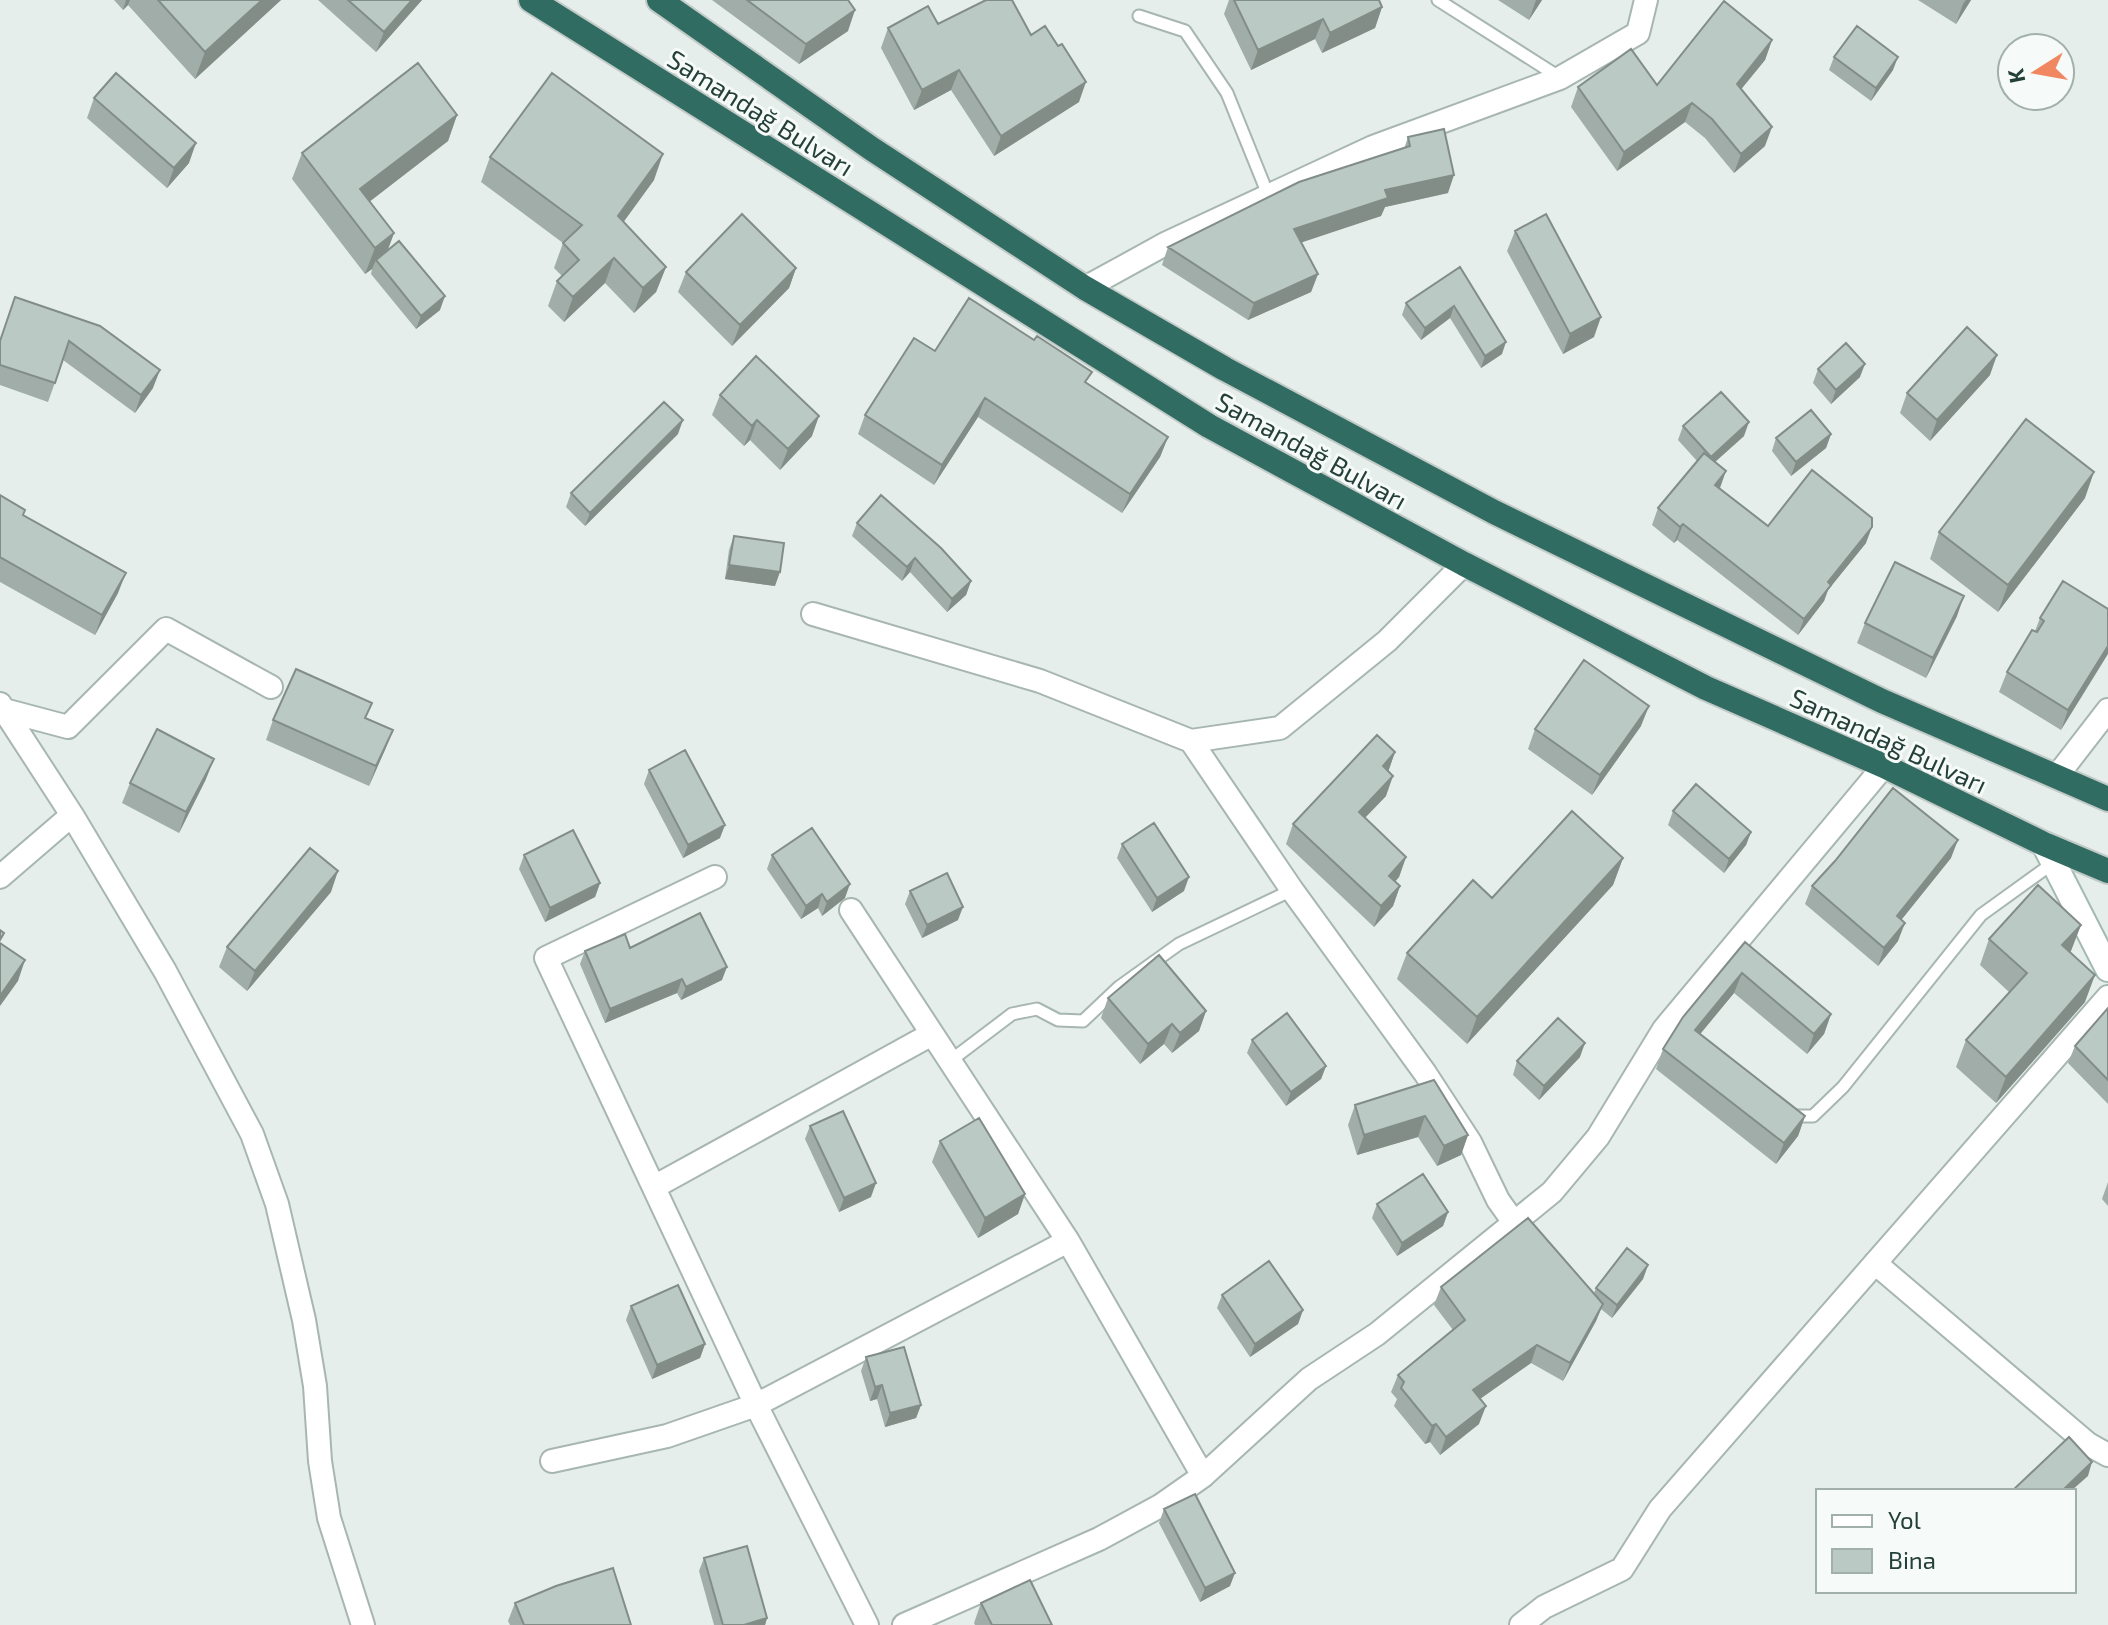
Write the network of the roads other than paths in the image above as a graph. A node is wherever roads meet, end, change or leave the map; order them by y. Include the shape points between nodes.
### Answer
1 (531, 0) edge
2 (659, 0) edge
3 (1438, 0) edge
4 (1646, 0) edge
5 (1139, 16) dead end
6 (1560, 78) junction
7 (1269, 197) junction
8 (1085, 288) junction
9 (1464, 564) junction
10 (813, 614) dead end
11 (271, 687) dead end
12 (2, 707) edge
13 (2108, 710) edge
14 (1191, 741) junction
15 (1884, 766) junction
16 (2057, 776) junction
17 (2108, 799) edge
18 (72, 815) junction
19 (2049, 854) junction
20 (2108, 871) edge
21 (0, 877) edge
22 (715, 877) dead end
23 (1292, 890) junction
24 (851, 910) dead end
25 (2108, 969) edge
26 (2108, 997) edge
27 (932, 1034) junction
28 (950, 1061) junction
29 (1780, 1106) edge
30 (654, 1187) junction
31 (1515, 1224) junction
32 (1068, 1241) junction
33 (1875, 1263) junction
34 (756, 1405) junction
35 (2108, 1455) edge
36 (552, 1461) dead end
37 (1203, 1476) junction
38 (363, 1625) edge
39 (867, 1625) edge
40 (904, 1625) edge
41 (1521, 1625) edge

1 - 9 highway, Samandağ Bulvarı via 1209,426
2 - 8 highway, Samandağ Bulvarı via 872,149
3 - 6 lane
4 - 6 street via 1638,33
5 - 7 lane via 1185,31 1227,93
6 - 7 street via 1373,147
7 - 8 street
8 - 16 highway, Samandağ Bulvarı via 1494,512 1882,701
9 - 14 street via 1387,641 1280,728
9 - 15 highway, Samandağ Bulvarı via 1706,688
10 - 14 street via 1040,681
11 - 12 street via 166,629 68,727
12 - 18 street
13 - 16 street
14 - 23 street
15 - 19 highway, Samandağ Bulvarı
15 - 31 street via 1664,1029 1598,1137 1552,1192
16 - 17 highway, Samandağ Bulvarı
18 - 21 street
18 - 38 street via 165,971 252,1134 277,1204 304,1320 329,1518
19 - 20 highway, Samandağ Bulvarı
19 - 25 street
19 - 29 lane via 1981,915 1843,1087 1813,1116 1791,1116
22 - 30 street via 546,958
23 - 28 lane via 1179,944 1083,1021 1058,1020 1037,1009 1012,1014
23 - 31 street via 1425,1073
24 - 27 street
26 - 33 street
27 - 28 street
27 - 30 street
28 - 32 street
30 - 34 street
31 - 37 street via 1377,1334 1309,1379
32 - 34 street
32 - 37 street
33 - 35 street via 2088,1444
33 - 41 street via 1660,1509 1622,1569 1544,1607
34 - 36 street via 667,1436
34 - 39 street
37 - 40 street via 1099,1539

